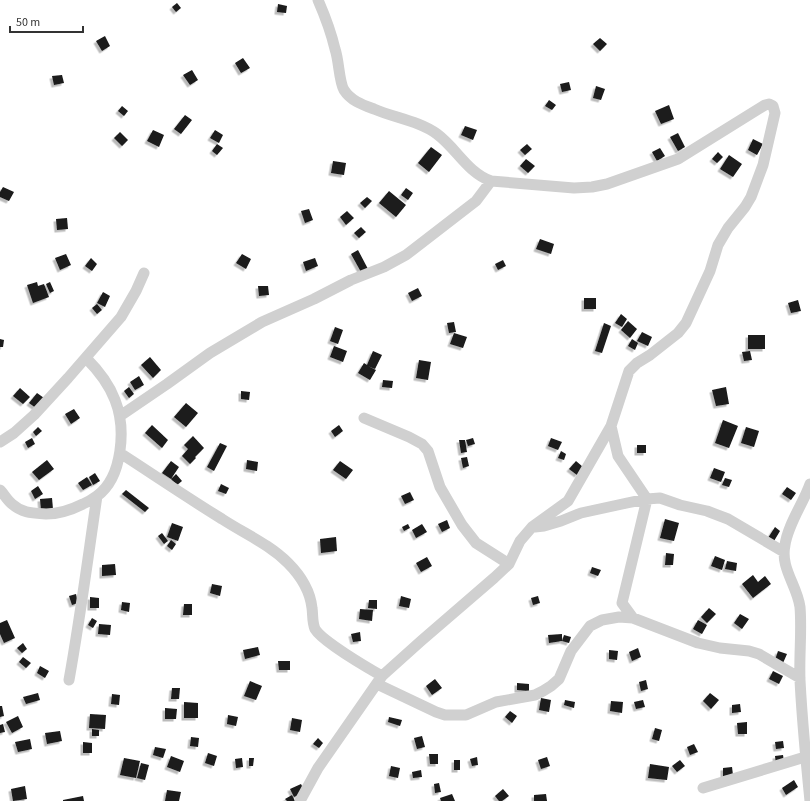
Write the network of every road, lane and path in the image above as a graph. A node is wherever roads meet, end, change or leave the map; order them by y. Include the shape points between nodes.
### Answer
1 (318, 0) edge
2 (491, 181) junction
3 (144, 273) dead end
4 (86, 358) junction
5 (120, 416) junction
6 (364, 418) dead end
7 (611, 426) junction
8 (0, 442) edge
9 (120, 453) junction
10 (810, 484) edge
11 (0, 490) edge
12 (98, 496) junction
13 (647, 499) junction
14 (532, 527) junction
15 (784, 552) junction
16 (509, 564) junction
17 (633, 618) junction
18 (800, 678) junction
19 (69, 680) dead end
20 (379, 680) junction
21 (805, 757) junction
22 (703, 788) dead end
23 (300, 801) edge
24 (810, 801) edge

1 - 2 street via 336,50 341,83 349,97 358,103 437,134 481,177
2 - 5 street via 476,201 406,255 262,322 210,353
2 - 7 street via 574,188 607,184 669,164 760,107 769,104 773,106 775,114 763,165 746,207 728,228 718,245 710,271 682,328 629,371
3 - 4 street via 121,317
4 - 5 street via 108,384
4 - 8 street via 34,415
5 - 9 street
6 - 16 street via 422,444 428,451 440,487 462,525 476,543
7 - 13 street via 618,456
7 - 14 street via 568,501
9 - 12 street via 108,484
9 - 20 street via 265,544 288,563 302,578 308,590 316,629
10 - 15 street via 784,545
11 - 12 street via 12,504 26,513 55,514 70,510
12 - 19 street
13 - 14 street via 581,513 544,526
13 - 15 street via 660,498 728,518
13 - 17 street via 622,603
14 - 16 street via 520,541
15 - 18 street via 801,620
16 - 20 street
17 - 18 street via 698,643 759,654
17 - 20 street via 602,620 590,626 571,651 559,679 551,686 535,695 496,702 466,715 445,715 436,712
18 - 21 street
20 - 23 street via 318,768
21 - 22 street
21 - 24 street

